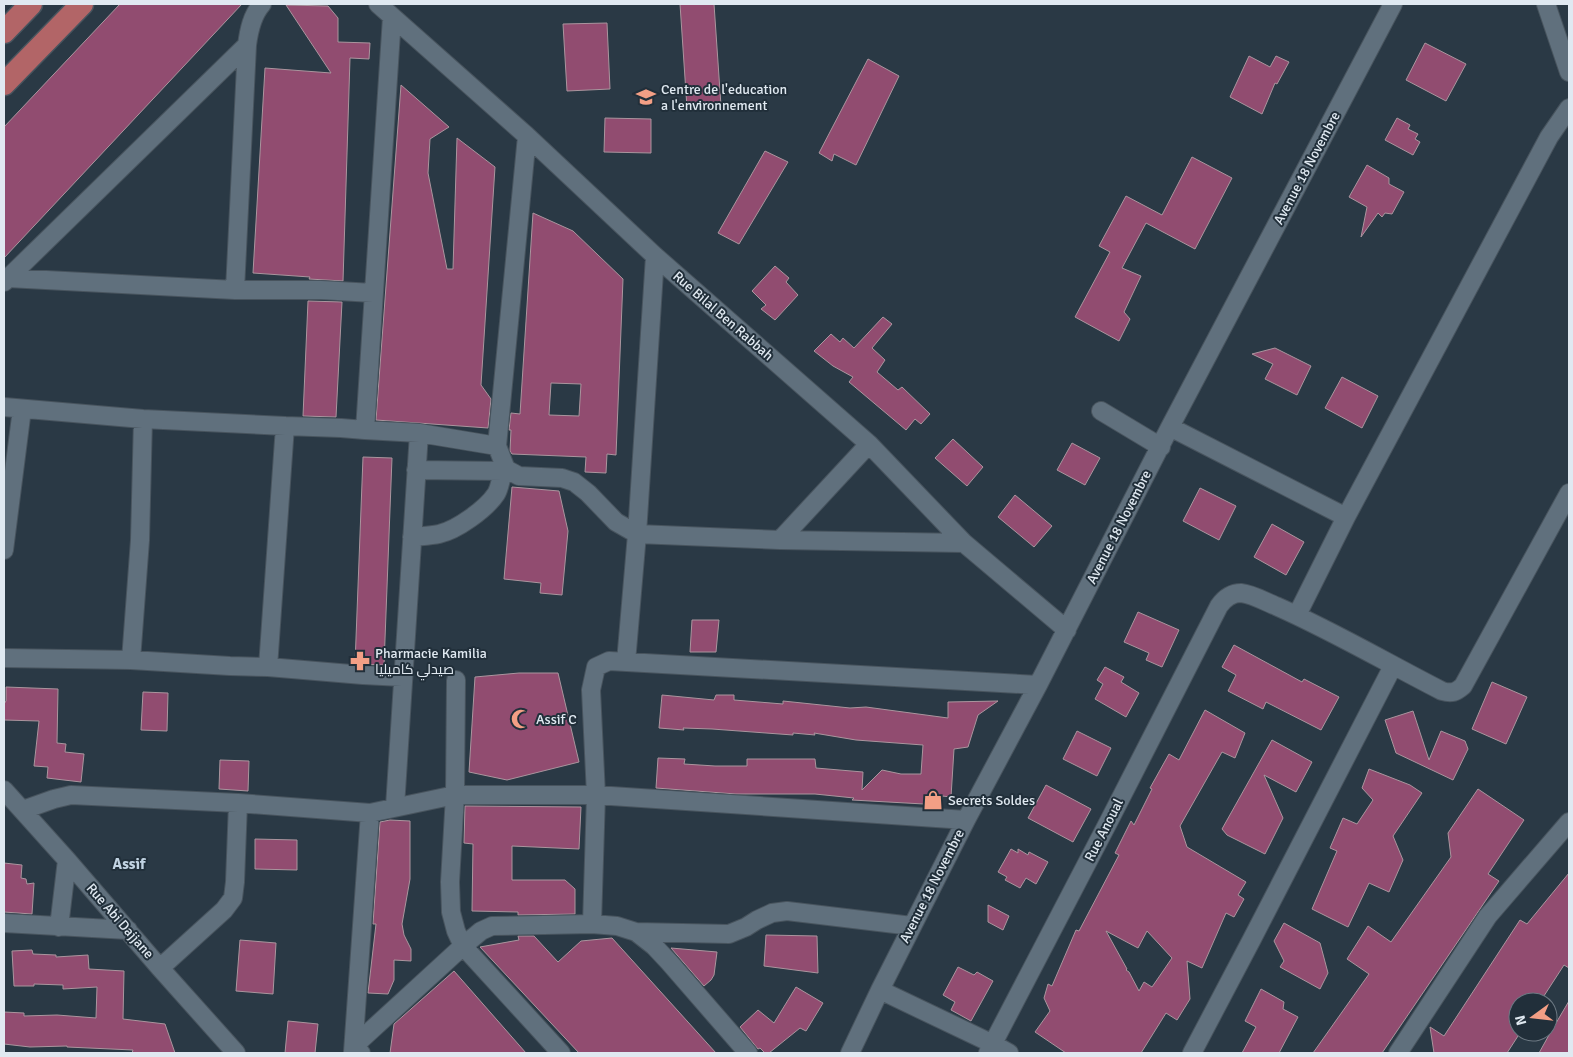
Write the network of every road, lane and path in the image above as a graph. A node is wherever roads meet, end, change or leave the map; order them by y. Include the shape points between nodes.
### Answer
1 (31, 4) edge
2 (82, 4) edge
3 (262, 4) edge
4 (378, 4) edge
5 (1393, 4) edge
6 (1546, 4) edge
7 (392, 17) junction
8 (4, 32) edge
9 (246, 45) junction
10 (1569, 72) edge
11 (4, 84) edge
12 (1569, 108) edge
13 (528, 136) junction
14 (655, 256) junction
15 (6, 280) edge
16 (235, 290) junction
17 (373, 292) junction
18 (4, 407) edge
19 (22, 409) junction
20 (1101, 411) dead end
21 (143, 419) junction
22 (285, 426) junction
23 (1170, 427) junction
24 (365, 430) junction
25 (419, 433) junction
26 (869, 444) junction
27 (496, 446) junction
28 (1161, 447) junction
29 (416, 470) junction
30 (504, 470) junction
31 (1569, 493) edge
32 (1346, 517) junction
33 (637, 534) junction
34 (412, 537) junction
35 (780, 540) junction
36 (964, 544) junction
37 (4, 550) edge
38 (1297, 615) junction
39 (1067, 630) junction
40 (4, 658) edge
41 (130, 660) junction
42 (626, 662) junction
43 (1394, 666) junction
44 (268, 667) junction
45 (402, 677) junction
46 (456, 680) dead end
47 (1038, 685) junction
48 (4, 790) edge
49 (455, 795) junction
50 (596, 795) junction
51 (238, 803) junction
52 (395, 807) junction
53 (23, 810) junction
54 (370, 813) junction
55 (966, 820) junction
56 (1569, 822) edge
57 (67, 860) junction
58 (4, 923) edge
59 (592, 924) junction
60 (912, 926) junction
61 (59, 927) junction
62 (128, 930) junction
63 (636, 932) junction
64 (463, 946) junction
65 (160, 968) junction
66 (880, 990) junction
67 (990, 1048) edge
68 (356, 1051) edge
69 (236, 1053) edge
70 (561, 1053) edge
71 (748, 1053) edge
72 (850, 1053) edge
73 (1009, 1053) edge
74 (1192, 1053) edge
75 (1398, 1053) edge

1 - 8 main road
2 - 11 main road
3 - 9 street via 250,25
4 - 7 street, Rue Bilal Ben Rabbah
5 - 23 street, Avenue 18 Novembre
6 - 10 street
7 - 13 street, Rue Bilal Ben Rabbah
7 - 17 street
9 - 15 street
9 - 16 street
12 - 32 street via 1549,137
13 - 14 street, Rue Bilal Ben Rabbah
13 - 27 street
14 - 26 street, Rue Bilal Ben Rabbah
14 - 33 street
15 - 16 street
16 - 17 street
17 - 24 street
18 - 19 street
19 - 21 street
19 - 37 street
20 - 28 street
21 - 22 street
21 - 41 street via 140,540
22 - 24 street
22 - 44 street
23 - 28 street, Avenue 18 Novembre
23 - 32 street
24 - 25 street
25 - 27 street
25 - 29 street
26 - 35 street
26 - 36 street, Rue Bilal Ben Rabbah
27 - 30 street
28 - 39 street, Avenue 18 Novembre
29 - 30 street
29 - 34 street
30 - 33 street via 519,476 562,478 574,482 616,522
30 - 34 street via 496,494 481,510 440,534
31 - 43 street via 1463,686 1456,692 1442,691
32 - 38 street
33 - 35 street
33 - 42 street
34 - 45 street
35 - 36 street
36 - 39 street, Rue Bilal Ben Rabbah
38 - 43 street
38 - 67 street, Rue Anoual via 1241,593 1233,594 1218,606
39 - 47 street, Avenue 18 Novembre
40 - 41 street
41 - 44 street
42 - 47 street
42 - 50 street via 602,664 596,667 593,678
43 - 74 street
44 - 45 street
45 - 52 street
46 - 49 street
47 - 55 street, Avenue 18 Novembre
48 - 53 street, Rue Abi Dajjane
49 - 50 street
49 - 52 street
49 - 64 street via 451,912
50 - 55 street
50 - 59 street
51 - 53 street via 71,795
51 - 54 street
51 - 65 street via 233,898
52 - 54 street
53 - 57 street, Rue Abi Dajjane
54 - 68 street
55 - 60 street, Avenue 18 Novembre
56 - 75 street via 1488,916
57 - 61 street
57 - 62 street, Rue Abi Dajjane
58 - 61 street
59 - 63 street via 617,926
59 - 64 street via 492,926
60 - 63 street via 788,911 772,913 729,934
60 - 66 street, Avenue 18 Novembre
61 - 62 street
62 - 65 street, Rue Abi Dajjane
63 - 71 street via 669,962
64 - 68 street
64 - 70 street
65 - 69 street, Rue Abi Dajjane
66 - 67 street
66 - 72 street, Avenue 18 Novembre
67 - 73 street

